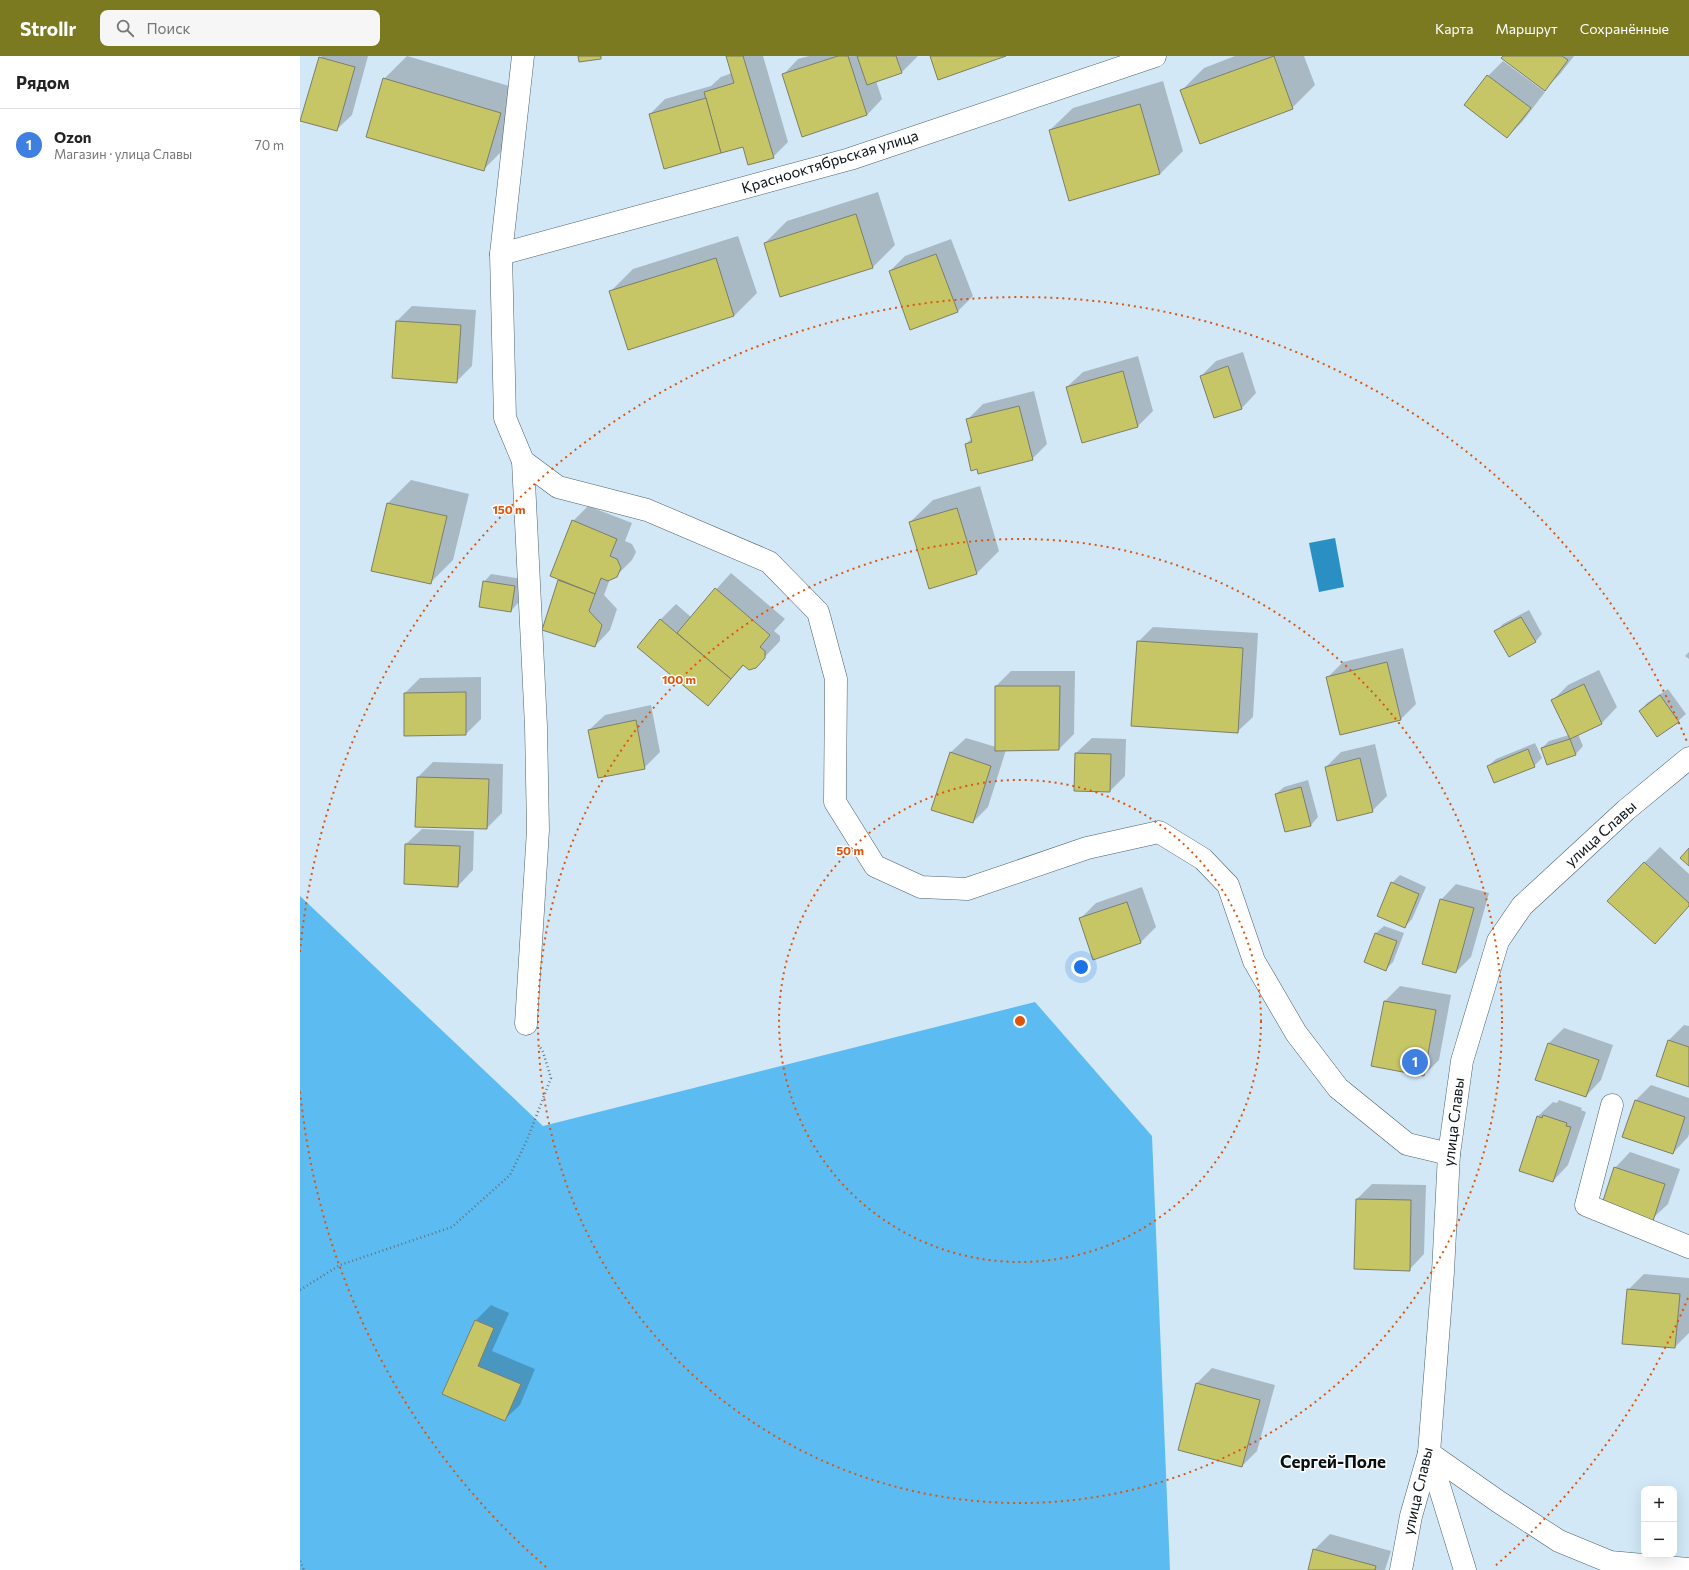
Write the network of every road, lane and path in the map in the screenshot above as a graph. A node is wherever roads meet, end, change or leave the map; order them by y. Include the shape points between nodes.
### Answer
1 (523, 56) edge
2 (1155, 56) edge
3 (501, 254) junction
4 (523, 461) junction
5 (1689, 758) edge
6 (526, 1024) joint
7 (1612, 1105) dead end
8 (1449, 1154) junction
9 (1689, 1247) edge
10 (300, 1290) edge
11 (1429, 1453) junction
12 (300, 1561) edge
13 (1687, 1564) edge
14 (1611, 1566) edge
15 (304, 1570) edge
16 (1401, 1570) edge
17 (1465, 1570) edge

1 - 3 street
2 - 3 street, Краснооктябрьская улица via 850,159
3 - 4 street via 505,418
4 - 6 street via 536,726 538,830
4 - 8 street via 558,487 647,510 769,562 818,612 836,678 835,802 875,866 921,887 967,889 1087,848 1159,832 1203,859 1228,885 1254,961 1296,1033 1338,1088 1407,1144
5 - 8 street, улица Славы via 1626,810 1522,906 1498,941 1462,1061
6 - 10 path via 543,1052 551,1078 527,1140 510,1175 452,1227 340,1265
7 - 9 street via 1586,1205
8 - 11 street, улица Славы
11 - 14 street via 1559,1541
11 - 16 street, улица Славы via 1411,1516
11 - 17 street
12 - 15 path
13 - 14 street

